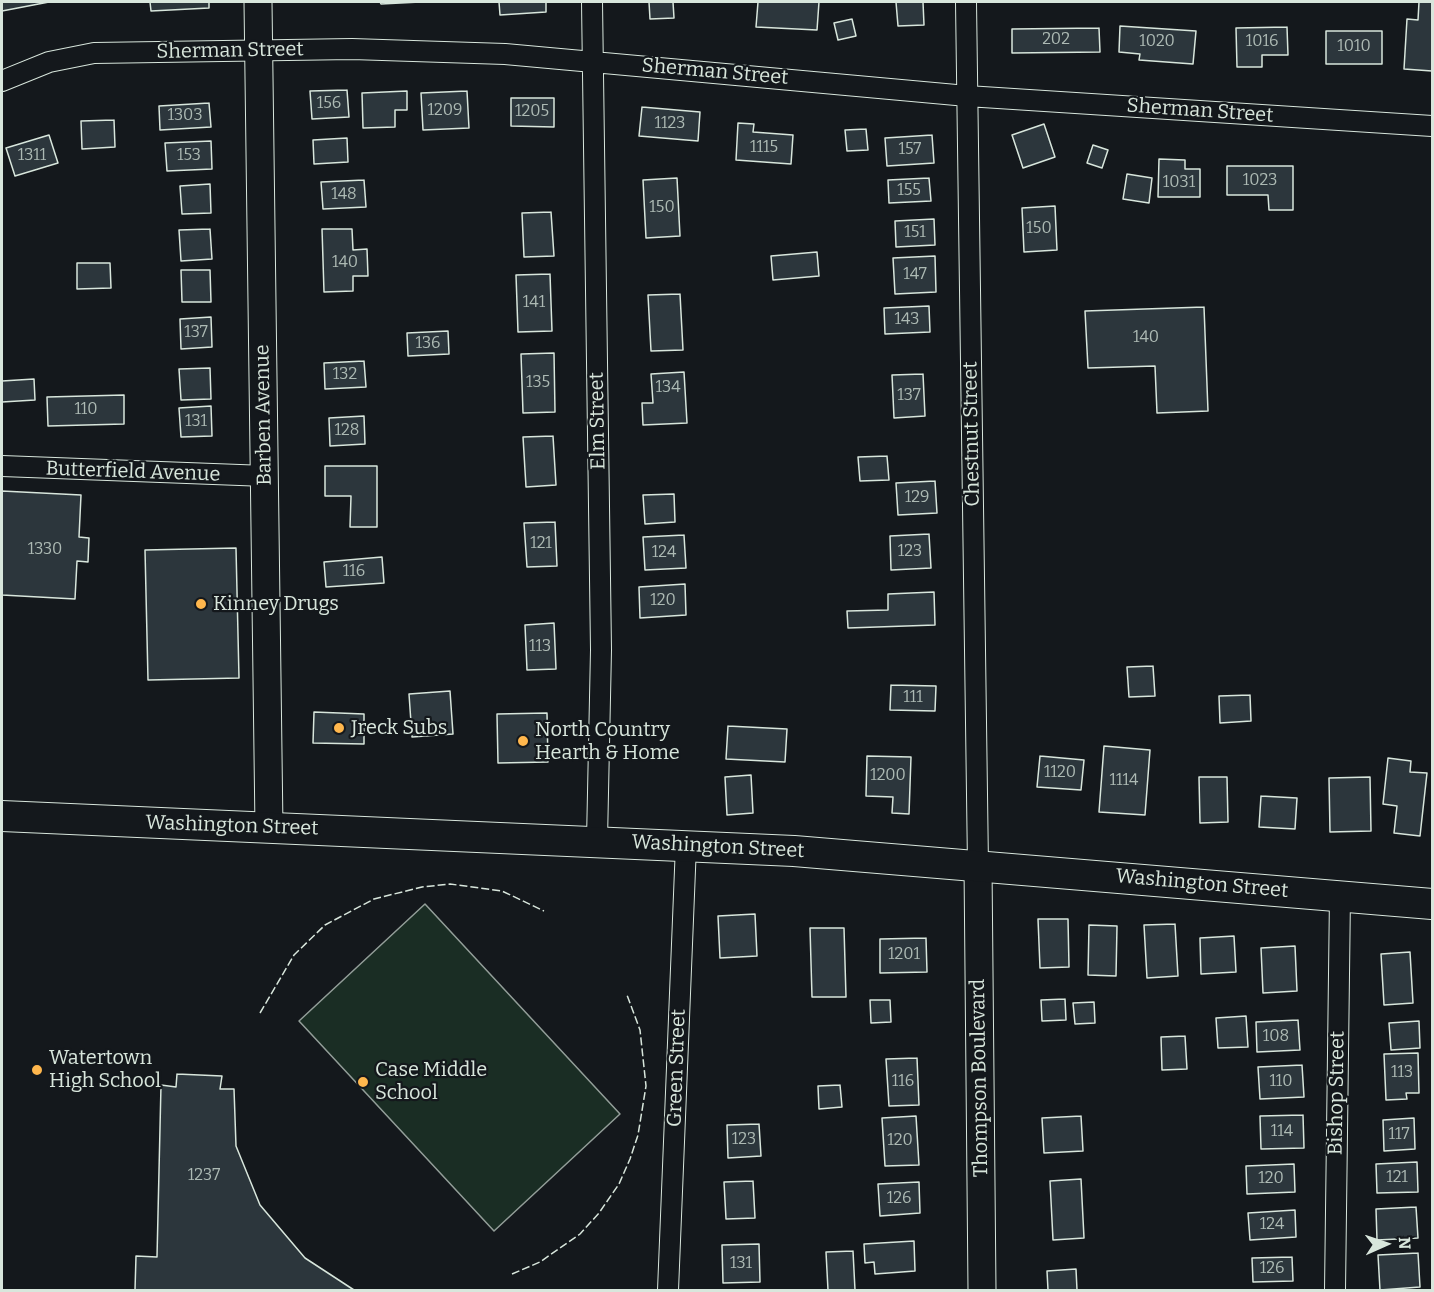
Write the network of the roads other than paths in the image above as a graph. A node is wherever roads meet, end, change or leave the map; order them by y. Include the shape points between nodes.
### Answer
1 (258, 2) edge
2 (592, 2) edge
3 (966, 2) edge
4 (258, 51) junction
5 (593, 62) junction
6 (2, 81) edge
7 (967, 96) junction
8 (1432, 126) edge
9 (2, 466) edge
10 (266, 476) junction
11 (2, 816) edge
12 (269, 828) junction
13 (597, 840) junction
14 (686, 845) junction
15 (978, 866) junction
16 (1340, 895) junction
17 (1432, 904) edge
18 (668, 1290) edge
19 (982, 1290) edge
20 (1335, 1290) edge

1 - 4 street, Barben Avenue
2 - 5 street, Elm Street
3 - 7 street, Chestnut Street
4 - 5 street, Sherman Street via 505,54
4 - 6 street, Sherman Street via 94,53 49,62
4 - 10 street, Barben Avenue
5 - 7 street, Sherman Street
5 - 13 street, Elm Street via 601,650
7 - 8 street, Sherman Street
7 - 15 street, Chestnut Street
9 - 10 street, Butterfield Avenue
10 - 12 street, Barben Avenue
11 - 12 main road, Washington Street
12 - 13 main road, Washington Street
13 - 14 main road, Washington Street
14 - 15 main road, Washington Street
14 - 18 street, Green Street
15 - 16 main road, Washington Street
15 - 19 street, Thompson Boulevard
16 - 17 main road, Washington Street
16 - 20 street, Bishop Street

